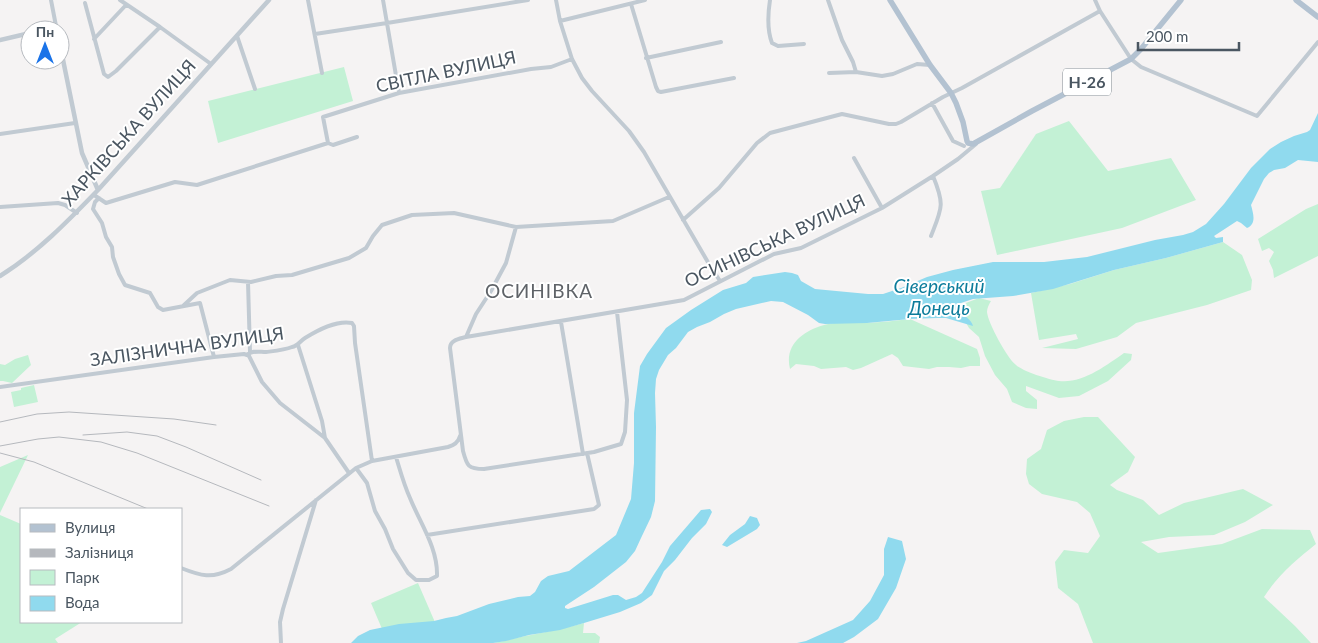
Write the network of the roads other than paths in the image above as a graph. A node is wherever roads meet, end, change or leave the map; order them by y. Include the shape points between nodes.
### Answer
1 (51, 0) edge
2 (120, 0) edge
3 (269, 0) edge
4 (308, 0) edge
5 (383, 0) edge
6 (528, 0) edge
7 (556, 0) edge
8 (645, 0) edge
9 (770, 0) edge
10 (828, 0) edge
11 (890, 0) edge
12 (1181, 0) edge
13 (1296, 0) edge
14 (1097, 1) edge
15 (85, 3) dead end
16 (631, 4) junction
17 (126, 5) junction
18 (1100, 11) junction
19 (1318, 17) edge
20 (55, 20) edge
21 (560, 21) junction
22 (387, 23) junction
23 (160, 27) junction
24 (315, 34) junction
25 (20, 35) edge
26 (236, 36) junction
27 (94, 39) junction
28 (0, 40) edge
29 (721, 42) dead end
30 (1318, 42) edge
31 (804, 44) dead end
32 (646, 58) junction
33 (572, 59) junction
34 (1131, 59) junction
35 (211, 64) junction
36 (930, 64) junction
37 (65, 70) edge
38 (829, 72) dead end
39 (856, 72) junction
40 (322, 73) dead end
41 (734, 78) dead end
42 (255, 89) dead end
43 (400, 93) junction
44 (951, 93) junction
45 (932, 103) junction
46 (75, 123) junction
47 (0, 134) edge
48 (357, 137) dead end
49 (966, 139) junction
50 (328, 143) junction
51 (976, 144) junction
52 (964, 146) junction
53 (854, 158) dead end
54 (958, 159) junction
55 (933, 176) junction
56 (98, 190) junction
57 (94, 195) junction
58 (669, 197) junction
59 (99, 198) junction
60 (0, 207) edge
61 (882, 208) junction
62 (76, 212) junction
63 (683, 220) junction
64 (516, 227) junction
65 (932, 236) dead end
66 (0, 276) edge
67 (720, 281) junction
68 (248, 282) junction
69 (183, 306) junction
70 (617, 312) junction
71 (561, 322) junction
72 (466, 337) junction
73 (298, 345) junction
74 (249, 353) junction
75 (214, 357) junction
76 (0, 387) edge
77 (460, 434) junction
78 (325, 438) junction
79 (453, 445) junction
80 (463, 452) junction
81 (585, 454) junction
82 (396, 456) junction
83 (372, 461) junction
84 (356, 468) junction
85 (349, 472) junction
86 (316, 500) junction
87 (427, 535) junction
88 (182, 568) edge
89 (281, 643) edge

1 - 20 street
2 - 17 street
3 - 26 street, ХАРКІВСЬКА ВУЛИЦЯ
4 - 24 street
5 - 22 street
6 - 22 street
7 - 21 street
8 - 16 street
9 - 31 street via 772,43 778,46
10 - 39 street
11 - 36 main road
12 - 34 main road, ОСИНІВСЬКА ВУЛИЦЯ / Н-26
13 - 19 main road
14 - 18 street
15 - 27 street
16 - 21 street
16 - 32 street
17 - 23 street
17 - 27 street
18 - 34 street
18 - 44 street
21 - 33 street
22 - 24 street
22 - 43 street
23 - 27 street via 108,77 104,74
23 - 35 street
24 - 40 street
25 - 28 street
26 - 35 street, ХАРКІВСЬКА ВУЛИЦЯ
26 - 42 street
29 - 32 street
30 - 34 street via 1257,116 1141,67
32 - 41 street via 656,87 661,92
33 - 43 street, СВІТЛА ВУЛИЦЯ via 551,67
33 - 58 street via 582,78 644,152
34 - 51 main road, ОСИНІВСЬКА ВУЛИЦЯ / Н-26
35 - 56 street, ХАРКІВСЬКА ВУЛИЦЯ
36 - 39 street via 916,64 882,76
36 - 44 main road
37 - 46 street
38 - 39 street
43 - 50 street, СВІТЛА ВУЛИЦЯ via 323,117
44 - 45 street
44 - 49 main road
45 - 52 street via 953,141
45 - 63 street via 896,124 842,114 770,133 757,143 719,188
46 - 47 street
46 - 56 street via 82,153
48 - 50 street via 333,145
49 - 51 main road via 968,143
49 - 52 street
50 - 59 street via 197,185 175,182 106,203
51 - 54 street, ОСИНІВСЬКА ВУЛИЦЯ
52 - 54 street
53 - 61 street, ОСИНІВСЬКА ВУЛИЦЯ
54 - 55 street, ОСИНІВСЬКА ВУЛИЦЯ
55 - 61 street, ОСИНІВСЬКА ВУЛИЦЯ
55 - 65 street via 941,205
56 - 57 street, ХАРКІВСЬКА ВУЛИЦЯ
57 - 59 street
57 - 62 street, ХАРКІВСЬКА ВУЛИЦЯ
58 - 63 street
58 - 64 street via 613,221
59 - 69 street via 93,209 102,223 125,285 150,293 163,310
60 - 62 street via 58,203
61 - 67 street, ОСИНІВСЬКА ВУЛИЦЯ via 801,248 774,254
62 - 66 street, ХАРКІВСЬКА ВУЛИЦЯ via 37,249
63 - 67 street
64 - 68 street via 454,214 412,215 382,224 366,248 349,258 292,275
64 - 72 street via 506,263
67 - 70 street, ОСИНІВСЬКА ВУЛИЦЯ via 684,300
68 - 69 street via 230,280 197,293
68 - 74 street
69 - 75 street via 200,303
70 - 71 street, ОСИНІВСЬКА ВУЛИЦЯ
70 - 81 street via 627,400 625,432 620,444
71 - 72 street, ОСИНІВСЬКА ВУЛИЦЯ
71 - 81 street
72 - 77 street, ОСИНІВСЬКА ВУЛИЦЯ via 452,342 450,348
73 - 74 street, ЗАЛІЗНИЧНА ВУЛИЦЯ
73 - 78 street
73 - 83 street, ЗАЛІЗНИЧНА ВУЛИЦЯ via 305,338 334,324 353,324
74 - 75 street, ЗАЛІЗНИЧНА ВУЛИЦЯ
74 - 78 street via 262,382 280,403
75 - 76 street, ЗАЛІЗНИЧНА ВУЛИЦЯ
77 - 79 street via 458,442
77 - 80 street
78 - 85 street
79 - 80 street
79 - 82 street
80 - 81 street via 468,466 477,469
81 - 87 street via 599,498 594,509
82 - 83 street
82 - 87 street via 409,497
83 - 84 street
84 - 85 street
84 - 87 street via 367,483 375,511 393,549 408,573 421,581 437,576
85 - 86 street
86 - 88 street via 231,569 212,576
86 - 89 street via 280,622

